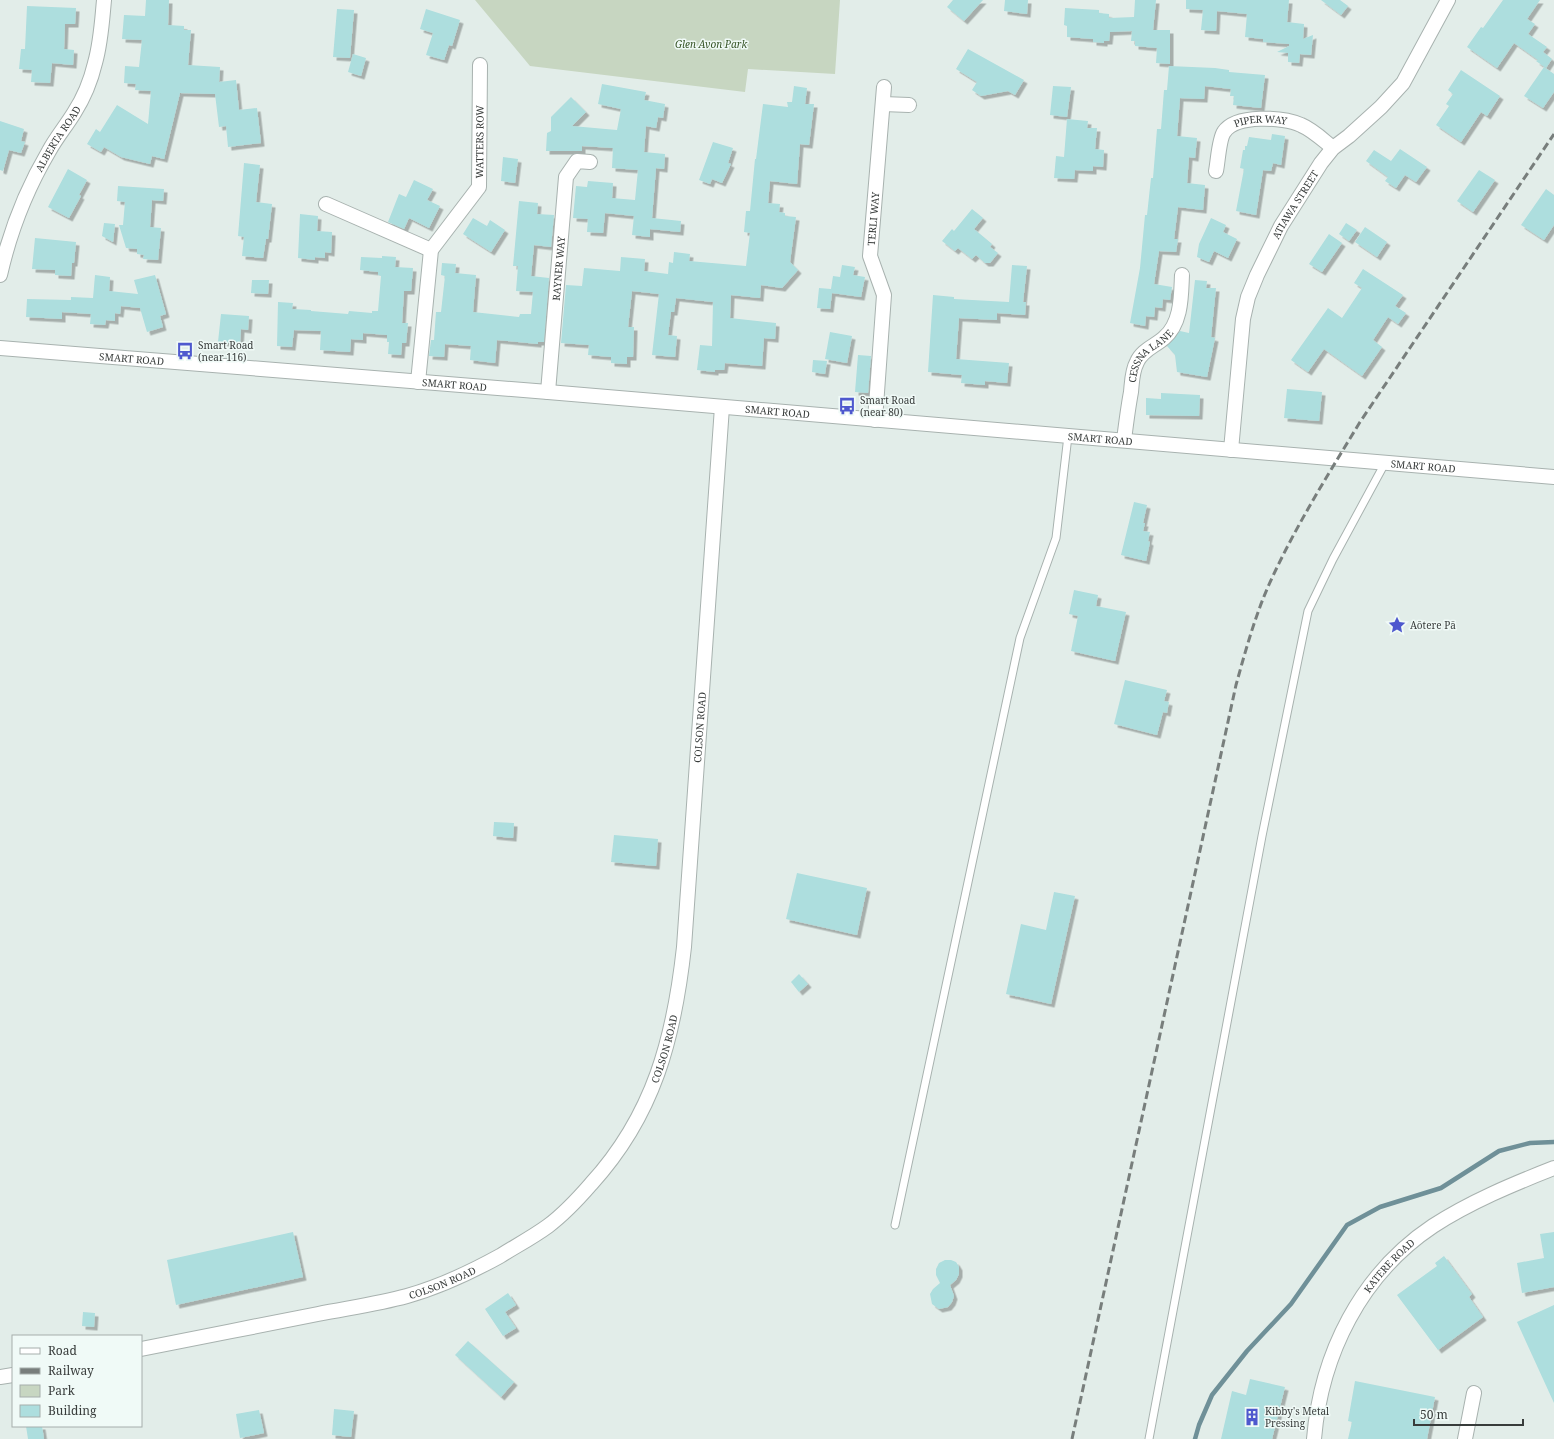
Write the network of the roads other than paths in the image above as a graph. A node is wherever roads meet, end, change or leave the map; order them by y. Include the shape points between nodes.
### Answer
1 (104, 0) edge
2 (1448, 0) edge
3 (480, 65) dead end
4 (884, 87) dead end
5 (883, 104) junction
6 (909, 105) dead end
7 (1334, 148) junction
8 (590, 162) dead end
9 (1216, 171) dead end
10 (326, 204) dead end
11 (430, 250) junction
12 (0, 275) edge
13 (1182, 275) dead end
14 (0, 348) edge
15 (418, 382) junction
16 (548, 392) junction
17 (722, 407) junction
18 (875, 420) junction
19 (1068, 436) junction
20 (1124, 440) junction
21 (1231, 450) junction
22 (1385, 463) junction
23 (1554, 477) edge
24 (1554, 1168) edge
25 (895, 1225) dead end
26 (142, 1349) edge
27 (12, 1375) edge
28 (0, 1377) edge
29 (1474, 1393) dead end
30 (1149, 1439) edge
31 (1314, 1439) edge
32 (1465, 1439) edge

1 - 12 street, ALBERTA ROAD via 101,36 86,88 75,112 49,150 29,189 17,216
2 - 7 street, ATIAWA STREET via 1403,83 1382,107
3 - 11 street, WATTERS ROW via 480,187
4 - 5 street, TERLI WAY
5 - 6 street
5 - 18 street, TERLI WAY via 870,256 884,295
7 - 9 street, PIPER WAY via 1312,131 1290,121 1242,121 1234,123 1223,133
7 - 21 street, ATIAWA STREET via 1305,187 1281,226 1248,297 1243,319
8 - 16 street, RAYNER WAY via 577,161 566,177
10 - 11 street
11 - 15 street
13 - 20 street, CESSNA LANE via 1181,305 1170,332 1145,351 1136,363
14 - 15 street, SMART ROAD
15 - 16 street, SMART ROAD
16 - 17 street, SMART ROAD
17 - 18 street, SMART ROAD
17 - 26 street, COLSON ROAD via 680,982 662,1063 640,1116 624,1143 579,1198 549,1225 484,1265 450,1280 407,1296
18 - 19 street, SMART ROAD
19 - 20 street, SMART ROAD
19 - 25 lane via 1056,538 1020,638
20 - 21 street, SMART ROAD
21 - 22 street, SMART ROAD
22 - 23 street, SMART ROAD
22 - 30 lane via 1308,611 1261,844
24 - 31 street, KATERE ROAD via 1492,1194 1433,1226 1393,1260 1364,1294 1335,1348 1324,1377
27 - 28 street
29 - 32 street

